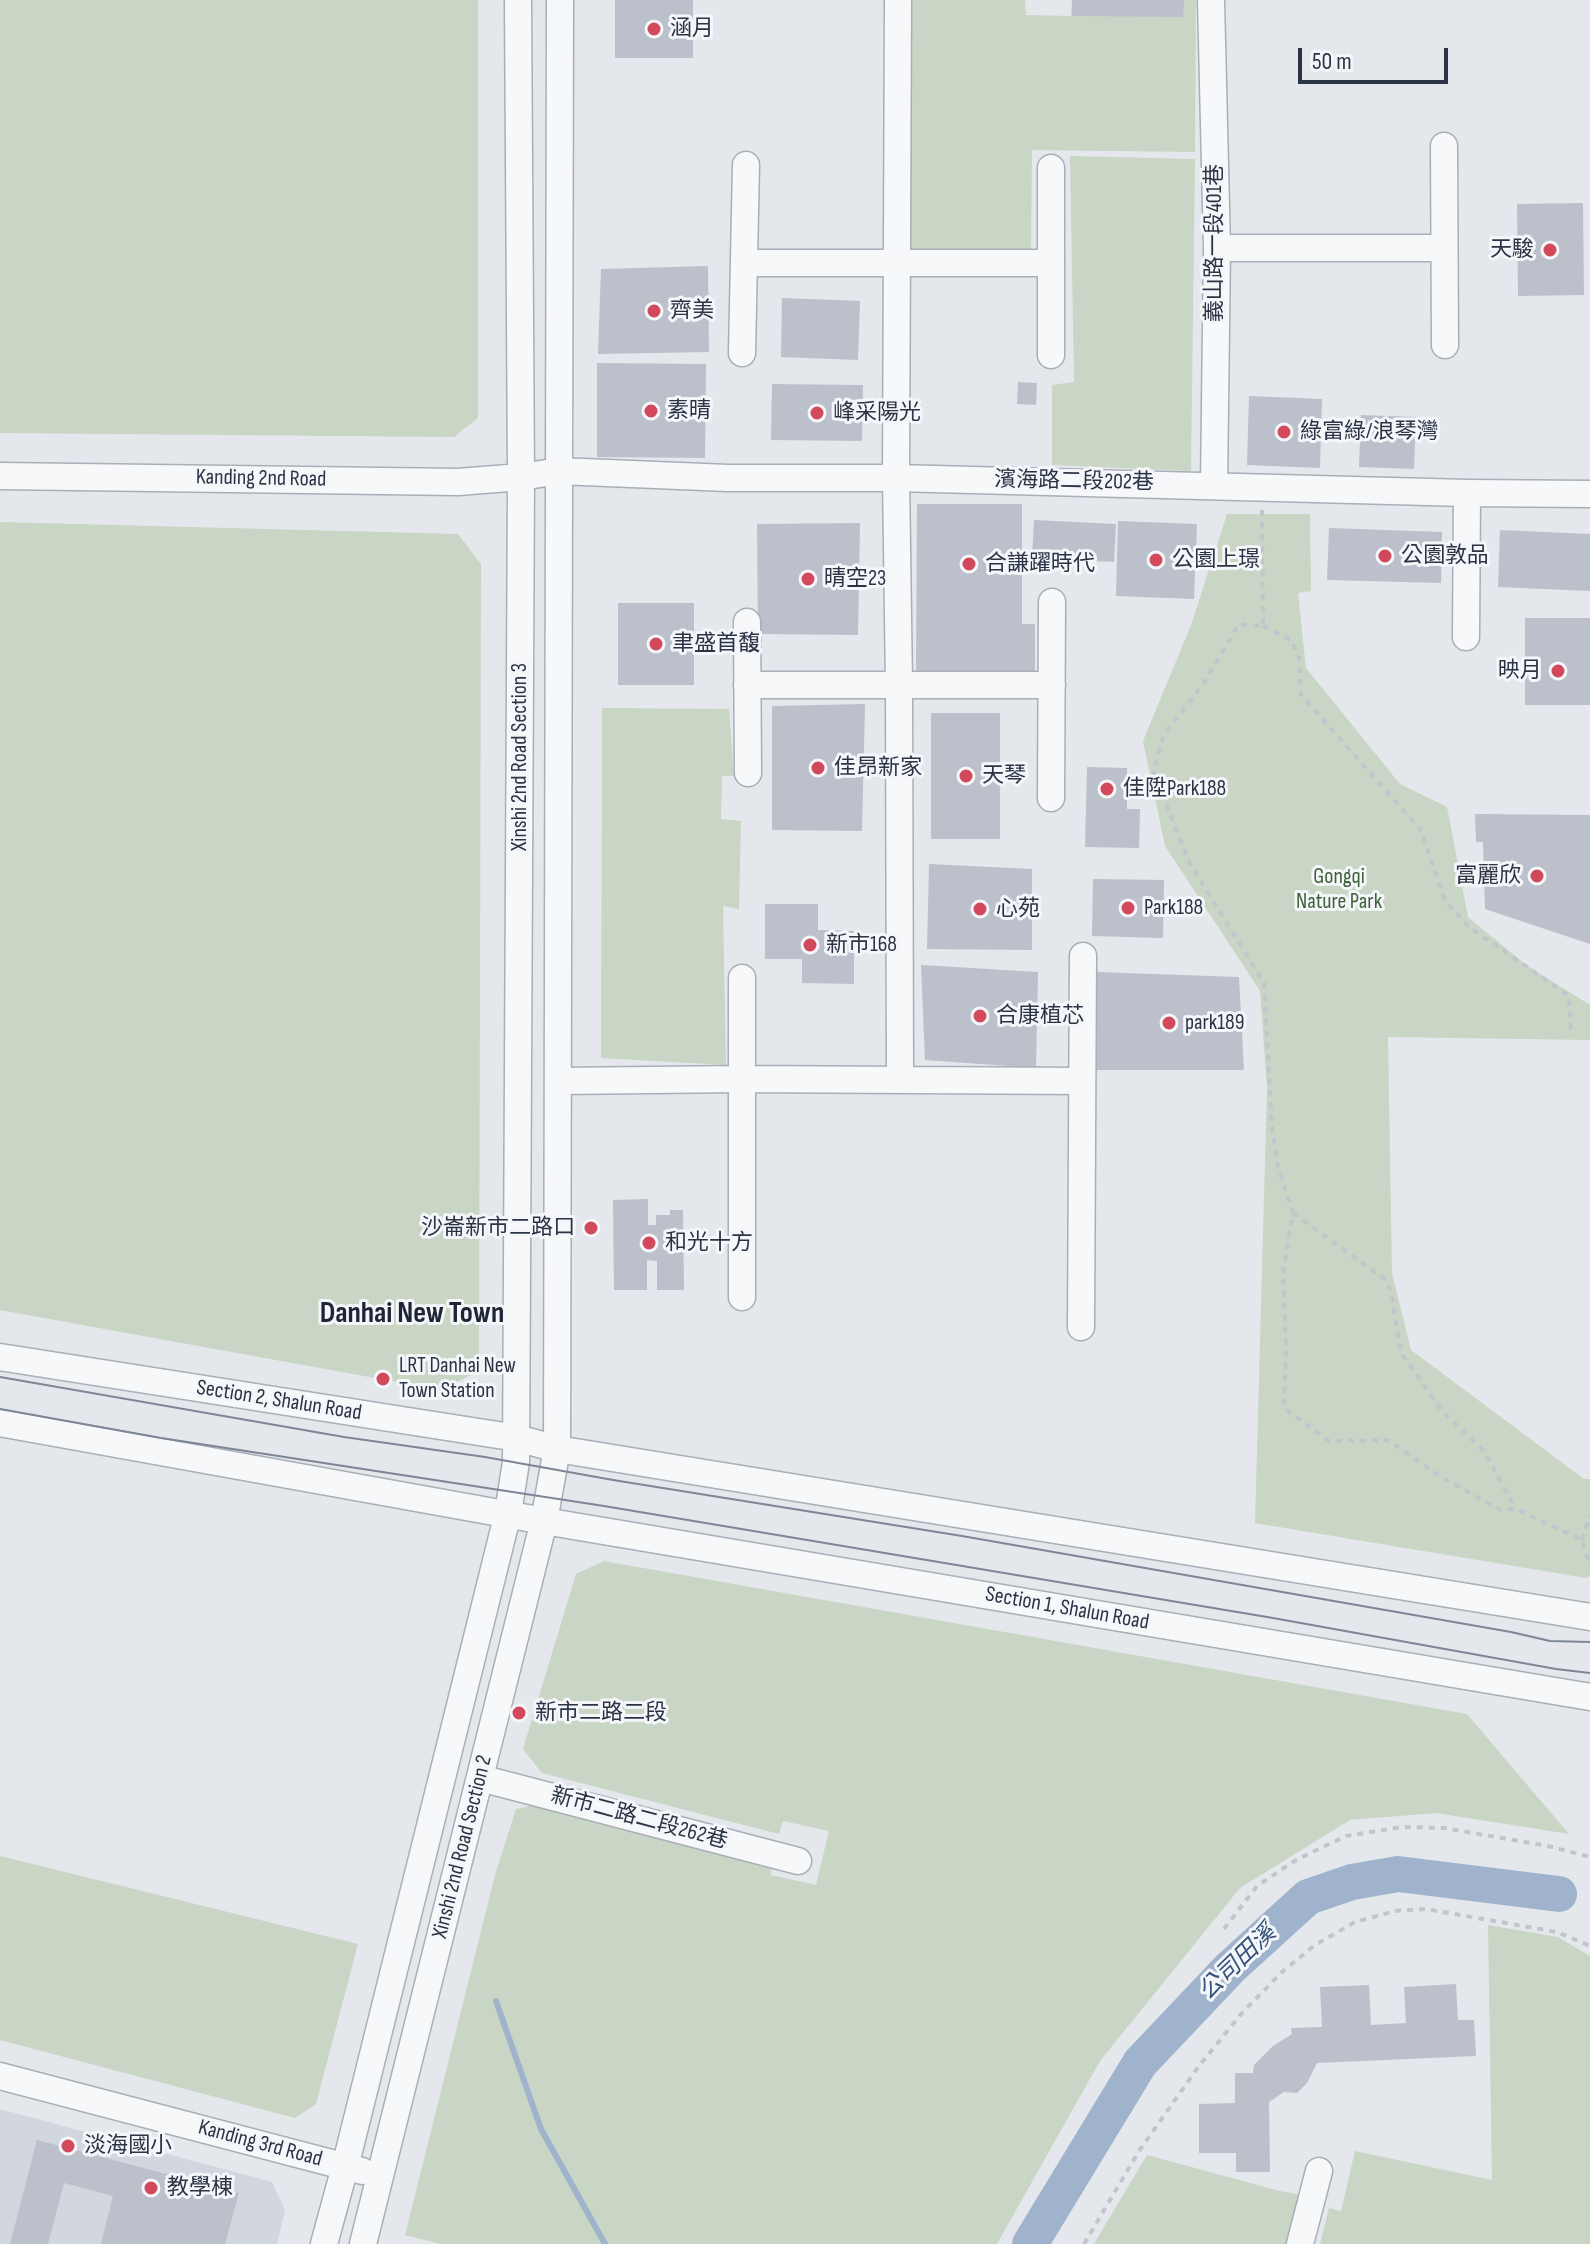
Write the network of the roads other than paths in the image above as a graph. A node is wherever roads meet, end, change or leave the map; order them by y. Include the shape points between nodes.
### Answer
1 (518, 0) edge
2 (560, 0) edge
3 (898, 0) edge
4 (1211, 0) edge
5 (1444, 146) dead end
6 (746, 165) dead end
7 (1051, 168) dead end
8 (1217, 248) junction
9 (1444, 248) junction
10 (745, 263) junction
11 (1050, 263) junction
12 (898, 264) junction
13 (1445, 345) dead end
14 (742, 353) dead end
15 (1051, 355) dead end
16 (559, 471) junction
17 (0, 476) edge
18 (521, 477) junction
19 (896, 478) junction
20 (1214, 486) junction
21 (1467, 493) junction
22 (1590, 494) edge
23 (1052, 602) dead end
24 (747, 622) dead end
25 (1466, 637) dead end
26 (747, 685) junction
27 (899, 685) junction
28 (1052, 685) junction
29 (748, 773) dead end
30 (1051, 798) dead end
31 (1083, 956) dead end
32 (742, 978) dead end
33 (741, 1079) junction
34 (900, 1079) junction
35 (559, 1081) junction
36 (1082, 1081) junction
37 (742, 1297) dead end
38 (1081, 1327) dead end
39 (0, 1357) edge
40 (0, 1423) edge
41 (517, 1438) junction
42 (557, 1449) junction
43 (508, 1513) junction
44 (544, 1521) junction
45 (1590, 1617) edge
46 (1590, 1697) edge
47 (480, 1778) junction
48 (798, 1861) dead end
49 (0, 2076) edge
50 (345, 2167) junction
51 (1319, 2171) dead end
52 (381, 2175) junction
53 (324, 2244) edge
54 (363, 2244) edge
55 (1300, 2244) edge

1 - 18 street, Xinshi 2nd Road Section 3
2 - 16 street, Xinshi 2nd Road Section 3
3 - 12 street
4 - 8 street, 義山路一段401巷
5 - 9 street
6 - 10 street
7 - 11 street
8 - 9 street
8 - 20 street, 義山路一段401巷
9 - 13 street
10 - 12 street
10 - 14 street
11 - 12 street
11 - 15 street
12 - 19 street
16 - 18 street, Kanding 2nd Road
16 - 19 street, 濱海路二段202巷
16 - 35 street, Xinshi 2nd Road Section 3
17 - 18 street, Kanding 2nd Road via 458,482
18 - 41 street, Xinshi 2nd Road Section 3
19 - 20 street, 濱海路二段202巷
19 - 27 street
20 - 21 street, 濱海路二段202巷
21 - 22 street, 濱海路二段202巷
21 - 25 street
23 - 28 street
24 - 26 street
26 - 27 street
26 - 29 street
27 - 28 street
27 - 34 street
28 - 30 street
31 - 36 street
32 - 33 street
33 - 34 street
33 - 35 street
33 - 37 street
34 - 36 street
35 - 42 street, Xinshi 2nd Road Section 3
36 - 38 street
39 - 41 street, Section 2, Shalun Road
40 - 43 street
41 - 42 street, Section 2, Shalun Road
41 - 43 street, Xinshi 2nd Road Section 3
42 - 44 street, Xinshi 2nd Road Section 2
42 - 45 street
43 - 44 street
43 - 50 street, Xinshi 2nd Road Section 2
44 - 46 street, Section 1, Shalun Road
44 - 47 street, Xinshi 2nd Road Section 2
47 - 48 street, 新市二路二段262巷
47 - 52 street, Xinshi 2nd Road Section 2
49 - 50 street, Kanding 3rd Road
50 - 52 street, Kanding 3rd Road
50 - 53 street, Xinshi 2nd Road Section 2
51 - 55 street
52 - 54 street, Xinshi 2nd Road Section 2

